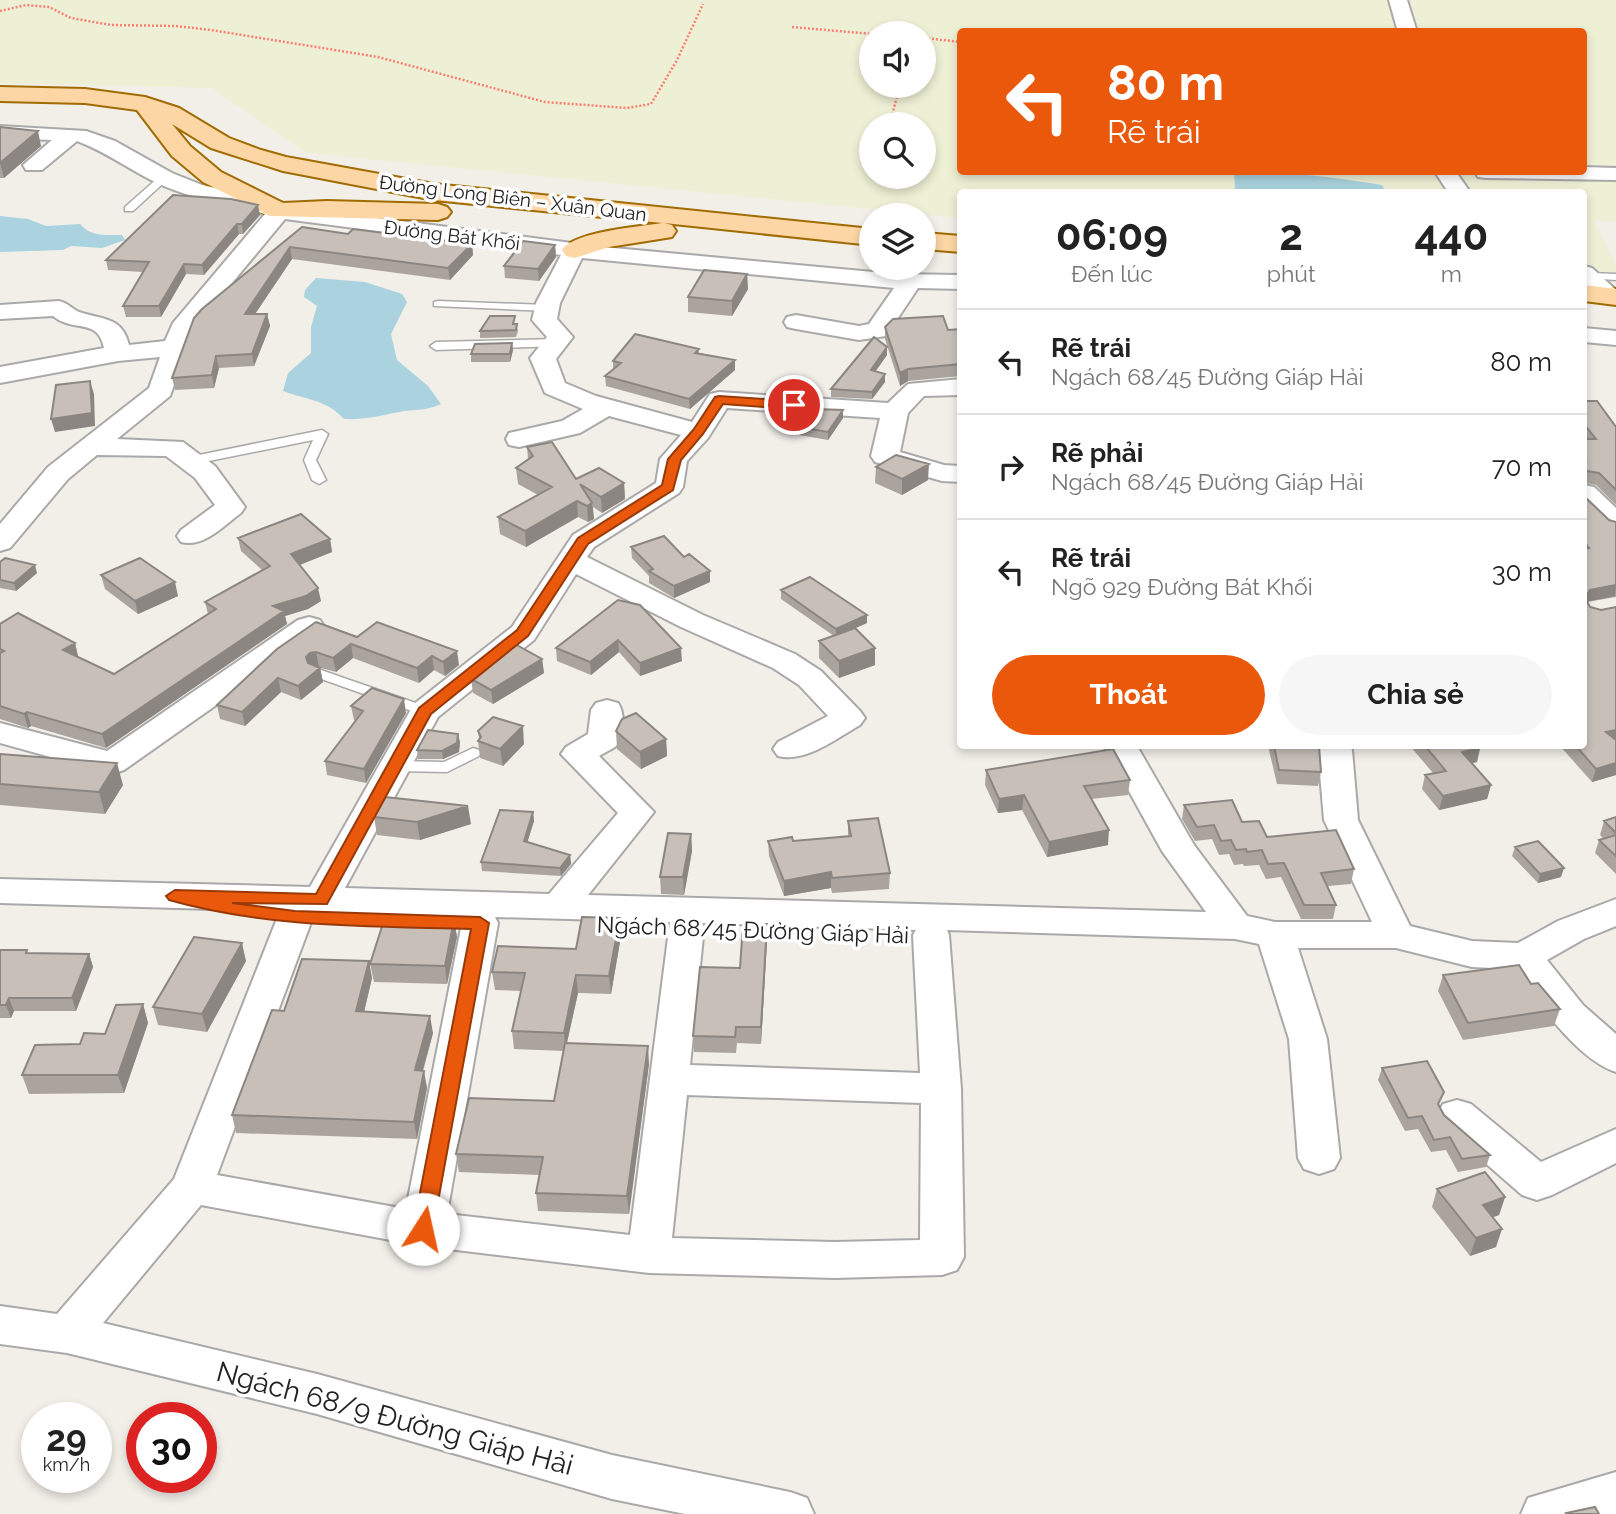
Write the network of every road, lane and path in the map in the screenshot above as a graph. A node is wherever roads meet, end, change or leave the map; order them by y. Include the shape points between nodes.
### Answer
1 (1398, 0) edge
2 (703, 4) dead end
3 (0, 11) edge
4 (792, 27) dead end
5 (1407, 28) edge
6 (859, 33) edge
7 (936, 39) edge
8 (957, 42) edge
9 (0, 94) edge
10 (145, 104) junction
11 (0, 132) edge
12 (72, 135) junction
13 (34, 165) dead end
14 (1587, 174) edge
15 (1616, 174) edge
16 (164, 178) junction
17 (130, 208) dead end
18 (279, 211) junction
19 (603, 211) junction
20 (724, 223) junction
21 (859, 236) edge
22 (936, 242) edge
23 (957, 244) edge
24 (575, 250) junction
25 (910, 282) junction
26 (957, 282) edge
27 (438, 304) dead end
28 (547, 308) junction
29 (0, 312) edge
30 (796, 322) dead end
31 (1587, 335) edge
32 (1616, 338) edge
33 (556, 343) junction
34 (436, 346) dead end
35 (175, 348) junction
36 (118, 353) junction
37 (0, 375) edge
38 (957, 387) edge
39 (605, 407) junction
40 (895, 411) junction
41 (699, 432) junction
42 (519, 439) dead end
43 (92, 447) junction
44 (189, 461) junction
45 (957, 474) edge
46 (319, 480) dead end
47 (1587, 498) edge
48 (1602, 521) edge
49 (191, 536) dead end
50 (0, 542) edge
51 (571, 560) junction
52 (309, 626) edge
53 (318, 673) edge
54 (607, 709) dead end
55 (425, 711) junction
56 (0, 733) edge
57 (1123, 749) edge
58 (790, 750) dead end
59 (1335, 750) dead end
60 (473, 753) dead end
61 (396, 766) junction
62 (0, 891) edge
63 (559, 906) junction
64 (308, 908) junction
65 (1616, 912) edge
66 (995, 919) junction
67 (480, 923) junction
68 (1235, 926) junction
69 (686, 927) junction
70 (931, 935) junction
71 (1275, 935) junction
72 (1395, 935) junction
73 (1524, 956) junction
74 (1616, 1057) edge
75 (668, 1079) junction
76 (941, 1089) junction
77 (1457, 1115) dead end
78 (1616, 1145) edge
79 (1319, 1158) dead end
80 (192, 1186) junction
81 (423, 1229) junction
82 (649, 1255) junction
83 (0, 1325) edge
84 (66, 1334) junction
85 (1616, 1494) edge
86 (790, 1514) edge
87 (1545, 1514) edge

1 - 5 street
2 - 3 path via 652,104 627,108 545,102 402,61 248,36 176,26 111,25 71,18 49,7 26,5
4 - 6 path
7 - 8 path
9 - 10 main road, Đường Long Biên – Xuân Quan via 85,96
10 - 18 main road via 181,151 212,177
10 - 19 main road, Đường Long Biên – Xuân Quan via 171,113 220,143 283,164 434,192
11 - 12 street, Đường Bát Khối
12 - 13 street
12 - 16 street, Đường Bát Khối via 108,145
14 - 15 street
16 - 17 lane
16 - 18 street, Đường Bát Khối
18 - 19 main road
18 - 24 street, Đường Bát Khối
18 - 35 street via 182,328
19 - 20 main road, Đường Long Biên – Xuân Quan
20 - 21 main road, Đường Long Biên – Xuân Quan
20 - 24 main road via 616,237
22 - 23 main road
24 - 25 street, Đường Bát Khối
24 - 28 street
25 - 26 street, Đường Bát Khối
25 - 30 street via 882,326 869,334
27 - 28 lane
28 - 33 street via 544,320 561,337
29 - 36 street via 59,308 70,318 106,326 114,335
31 - 32 street
33 - 34 lane
33 - 39 street via 543,358 554,388
35 - 36 street
35 - 43 street via 161,391
36 - 37 street
38 - 40 street via 922,388
39 - 41 street
39 - 42 street via 571,427
40 - 41 street via 719,400
40 - 45 street via 885,456
41 - 51 street via 674,459 668,487 583,541
43 - 44 street via 173,448
43 - 50 street via 58,473
44 - 46 lane via 322,435 310,460
44 - 49 street via 205,472 231,507
47 - 48 street
51 - 55 street via 523,633
51 - 58 street via 784,661 810,678 849,718
52 - 56 street via 111,763
53 - 55 lane
54 - 63 street via 604,738 578,754 637,812
55 - 61 street
57 - 68 street via 1180,851
59 - 72 street via 1341,820
60 - 61 lane via 447,767
61 - 64 street
62 - 64 street, Ngách 68/45 Đường Giáp Hải via 175,896 242,911
63 - 64 street, Ngách 68/45 Đường Giáp Hải
63 - 66 street, Ngách 68/45 Đường Giáp Hải
64 - 67 street, Ngách 68/45 Đường Giáp Hải
64 - 80 street
65 - 73 street
66 - 68 street, Ngách 68/45 Đường Giáp Hải
66 - 70 street, Ngách 68/45 Đường Giáp Hải
67 - 69 street, Ngách 68/45 Đường Giáp Hải
67 - 81 street
68 - 71 street, Ngách 68/45 Đường Giáp Hải
69 - 70 street, Ngách 68/45 Đường Giáp Hải
69 - 75 street
70 - 76 street
71 - 72 street, Ngách 68/45 Đường Giáp Hải
71 - 79 street via 1308,1039
72 - 73 street, Ngách 68/45 Đường Giáp Hải via 1472,954
73 - 74 street via 1569,1015
75 - 76 street
75 - 82 street
76 - 82 street via 942,1257 835,1260
77 - 78 street via 1538,1183
80 - 81 street
80 - 84 street
81 - 82 street
83 - 84 street, Ngách 68/9 Đường Giáp Hải
84 - 86 street, Ngách 68/9 Đường Giáp Hải via 317,1394 612,1477
85 - 87 street

